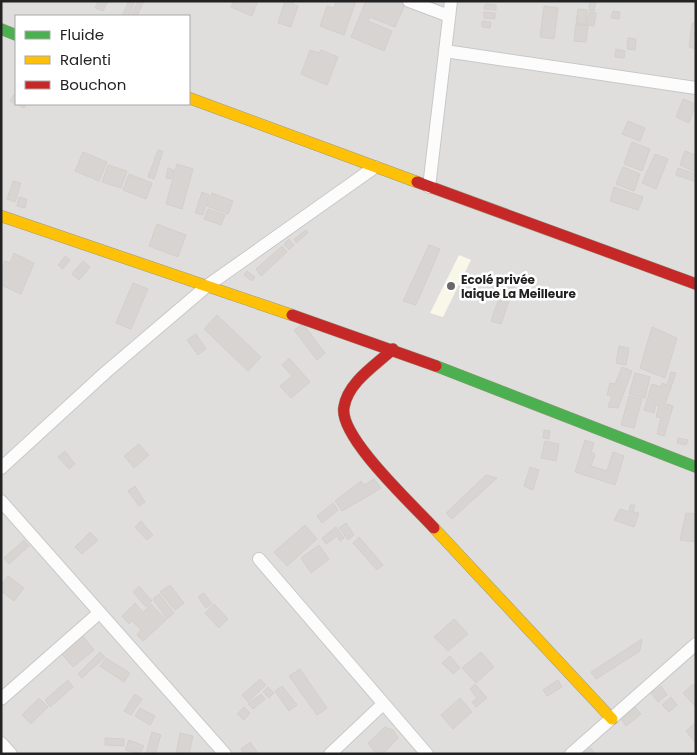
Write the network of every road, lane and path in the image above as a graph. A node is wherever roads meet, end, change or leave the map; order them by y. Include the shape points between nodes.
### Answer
1 (410, 1) edge
2 (451, 1) edge
3 (449, 16) junction
4 (1, 29) edge
5 (15, 35) edge
6 (445, 51) junction
7 (696, 88) edge
8 (190, 98) edge
9 (375, 167) junction
10 (429, 187) junction
11 (1, 216) edge
12 (696, 284) edge
13 (207, 286) junction
14 (393, 349) junction
15 (696, 467) edge
16 (1, 468) edge
17 (1, 501) edge
18 (260, 559) dead end
19 (99, 613) junction
20 (696, 644) edge
21 (1, 699) edge
22 (383, 704) junction
23 (612, 719) junction
24 (1, 743) edge
25 (10, 754) edge
26 (225, 754) edge
27 (330, 754) edge
28 (427, 754) edge
29 (572, 754) edge

1 - 3 street
2 - 3 street
3 - 6 street
4 - 5 street
6 - 7 street
6 - 10 street
8 - 9 street
9 - 10 street
9 - 13 street
10 - 12 street
11 - 13 street
13 - 14 street
13 - 16 street
14 - 15 street
14 - 23 street via 352,389 344,402 343,417 347,429 360,448
17 - 19 street
18 - 22 street
19 - 21 street
19 - 26 street
20 - 23 street
22 - 27 street
22 - 28 street
23 - 29 street
24 - 25 street

